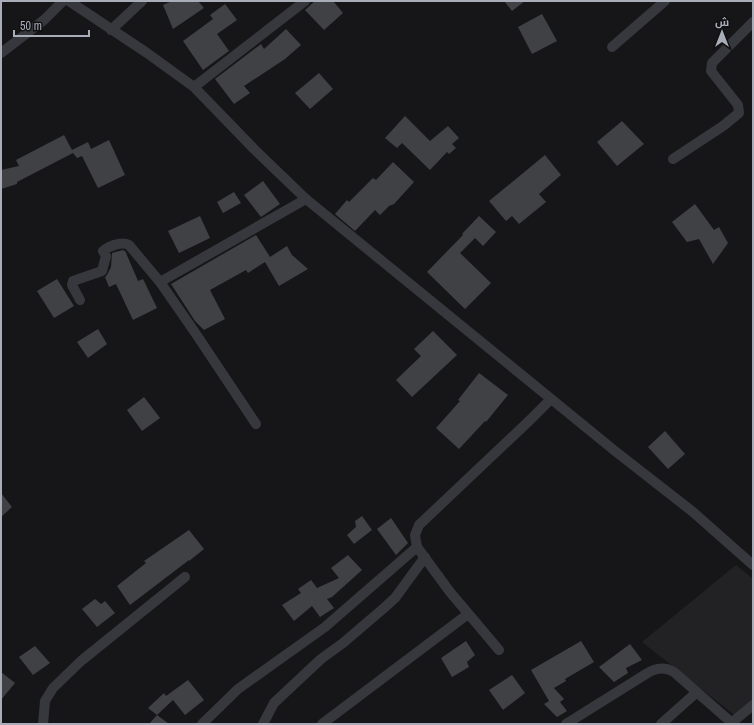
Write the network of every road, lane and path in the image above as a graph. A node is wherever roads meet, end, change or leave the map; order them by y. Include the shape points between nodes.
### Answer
1 (63, 1) edge
2 (69, 1) edge
3 (142, 1) edge
4 (305, 1) edge
5 (664, 1) edge
6 (753, 22) edge
7 (111, 30) junction
8 (612, 47) dead end
9 (1, 53) edge
10 (194, 87) junction
11 (673, 159) dead end
12 (306, 199) junction
13 (160, 282) junction
14 (80, 300) dead end
15 (551, 399) junction
16 (256, 424) dead end
17 (417, 547) junction
18 (425, 557) junction
19 (753, 565) edge
20 (185, 577) dead end
21 (468, 614) junction
22 (499, 650) dead end
23 (697, 692) junction
24 (753, 705) edge
25 (731, 723) edge
26 (43, 724) edge
27 (202, 724) edge
28 (263, 724) edge
29 (322, 724) edge
30 (566, 724) edge
31 (661, 724) edge

1 - 9 street via 44,20
2 - 7 street
3 - 7 street
4 - 10 street
5 - 8 street
6 - 11 street via 712,63 711,71 738,105 739,113
7 - 10 street
10 - 12 street
12 - 13 street
12 - 15 street
13 - 14 street via 129,245 122,243 105,248 103,251 106,256 102,271 73,281 72,285
13 - 16 street
15 - 17 street via 419,525 415,536
15 - 19 street via 693,512
17 - 18 street
17 - 27 street via 325,627 238,690
18 - 21 street
18 - 28 street via 395,598 344,643 321,659 274,703
20 - 26 street via 82,661 53,688 45,701
21 - 22 street
21 - 29 street
23 - 25 street
23 - 30 street via 670,670 657,668
23 - 31 street
24 - 25 street

